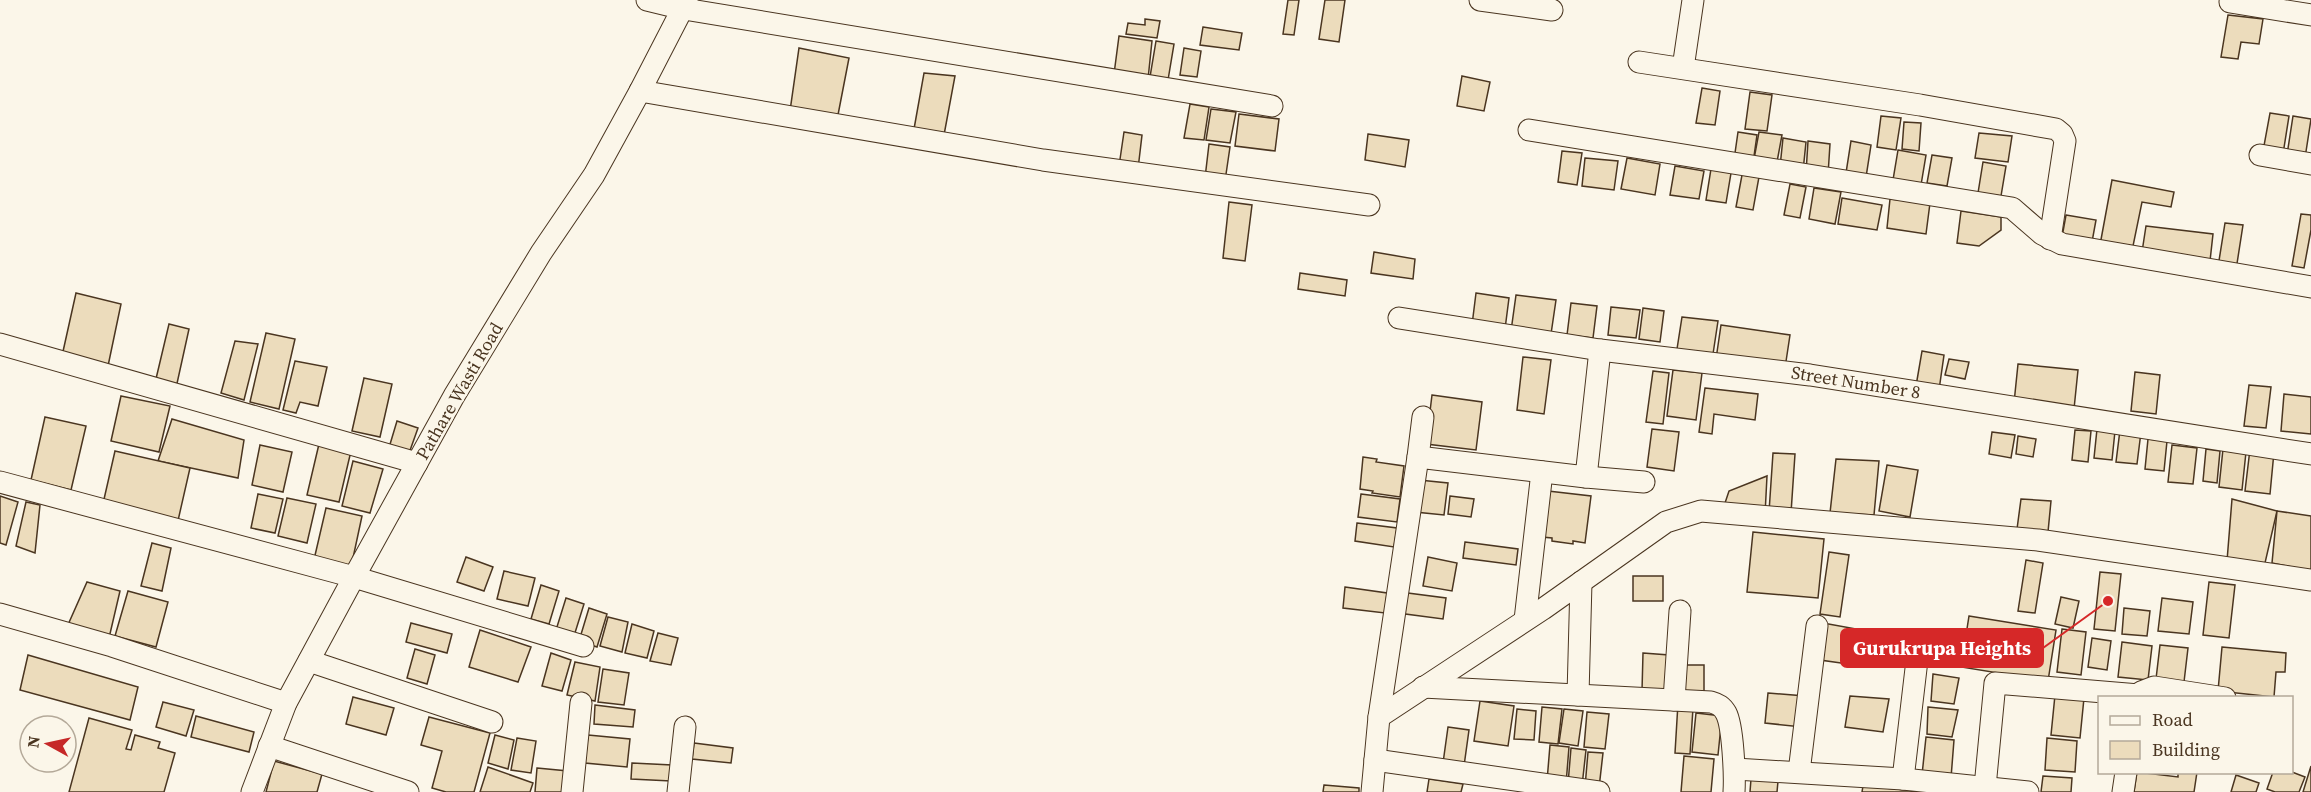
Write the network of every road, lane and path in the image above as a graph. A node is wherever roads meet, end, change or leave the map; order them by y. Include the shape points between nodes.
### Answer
1 (648, 0) edge
2 (1480, 0) edge
3 (1693, 0) edge
4 (2230, 2) dead end
5 (686, 4) edge
6 (1552, 10) dead end
7 (2311, 15) edge
8 (1639, 62) dead end
9 (1683, 68) junction
10 (640, 91) junction
11 (1272, 106) dead end
12 (1529, 130) dead end
13 (2260, 155) dead end
14 (2311, 164) edge
15 (1370, 205) dead end
16 (2050, 239) junction
17 (2311, 287) edge
18 (1399, 318) dead end
19 (0, 344) edge
20 (1600, 350) junction
21 (1423, 417) dead end
22 (2311, 454) edge
23 (1418, 457) junction
24 (417, 463) junction
25 (1542, 472) junction
26 (1586, 477) junction
27 (0, 482) edge
28 (1644, 482) dead end
29 (354, 577) junction
30 (2311, 580) edge
31 (1581, 582) junction
32 (1680, 611) dead end
33 (0, 614) edge
34 (1525, 620) junction
35 (1817, 626) dead end
36 (583, 646) dead end
37 (1917, 660) dead end
38 (309, 661) junction
39 (1423, 687) junction
40 (1578, 695) junction
41 (2139, 696) edge
42 (2212, 696) edge
43 (1674, 699) junction
44 (286, 703) junction
45 (581, 703) dead end
46 (1379, 717) junction
47 (492, 722) dead end
48 (685, 727) dead end
49 (269, 746) junction
50 (1375, 760) junction
51 (1735, 769) junction
52 (1799, 772) junction
53 (2126, 774) edge
54 (1903, 779) junction
55 (1992, 789) edge
56 (252, 792) edge
57 (408, 792) edge
58 (572, 792) edge
59 (678, 792) edge
60 (1372, 792) edge
61 (1599, 792) edge
62 (1734, 792) edge
63 (2028, 792) edge
64 (2123, 792) edge

1 - 5 street
2 - 6 street
3 - 9 street
4 - 7 street
5 - 10 street, Pathare Wasti Road
5 - 11 street
8 - 9 street
9 - 16 street via 2056,129 2065,141
10 - 15 street via 1043,160
10 - 24 street, Pathare Wasti Road via 594,175 541,253
12 - 16 street via 2012,208
13 - 14 street
16 - 17 street
18 - 20 street, Street Number 8
19 - 24 street
20 - 22 street, Street Number 8 via 1810,375
20 - 26 street
21 - 23 street
23 - 25 street
23 - 46 street
24 - 29 street, Pathare Wasti Road
25 - 26 street
25 - 34 street
26 - 28 street
27 - 29 street
29 - 36 street
29 - 38 street, Pathare Wasti Road
30 - 31 street via 2038,540 1701,512 1666,522
31 - 34 street
31 - 40 street
32 - 43 street
33 - 44 street
34 - 39 street
35 - 52 street
37 - 54 street
38 - 44 street, Pathare Wasti Road
38 - 47 street
39 - 40 street
39 - 46 street
40 - 43 street
41 - 42 street via 2154,687
41 - 55 street via 1995,683
43 - 51 street via 1720,705 1727,714
44 - 49 street, Pathare Wasti Road
45 - 58 street
46 - 50 street
48 - 59 street
49 - 56 street, Pathare Wasti Road
49 - 57 street
50 - 60 street
50 - 61 street
51 - 52 street
51 - 62 street
52 - 54 street
53 - 64 street
54 - 55 street
55 - 63 street

